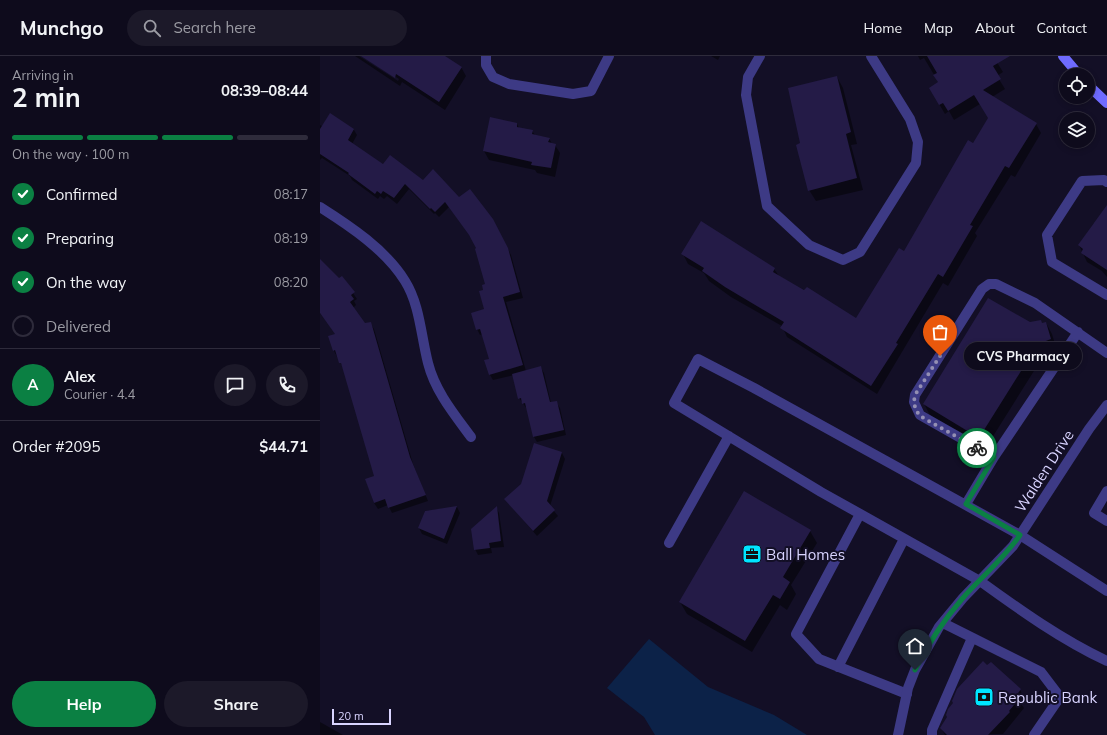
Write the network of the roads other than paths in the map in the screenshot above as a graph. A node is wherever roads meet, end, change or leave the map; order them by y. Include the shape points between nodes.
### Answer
1 (486, 56) edge
2 (609, 56) edge
3 (760, 56) edge
4 (871, 56) edge
5 (1063, 56) edge
6 (1073, 68) edge
7 (1095, 92) edge
8 (1107, 103) edge
9 (1107, 182) edge
10 (320, 207) edge
11 (1107, 295) edge
12 (1078, 332) junction
13 (1107, 353) edge
14 (1107, 405) edge
15 (729, 436) junction
16 (470, 437) dead end
17 (994, 457) junction
18 (1107, 491) edge
19 (966, 504) junction
20 (860, 514) junction
21 (1107, 521) edge
22 (1020, 535) junction
23 (904, 539) junction
24 (669, 543) dead end
25 (980, 581) junction
26 (1107, 591) edge
27 (943, 623) junction
28 (972, 638) junction
29 (1107, 661) edge
30 (838, 667) junction
31 (907, 694) junction
32 (898, 735) edge
33 (932, 735) edge
34 (1034, 735) edge

1 - 2 street via 486,65 493,77 509,84 573,94 592,91
3 - 4 street via 748,77 746,95 767,206 809,245 843,260 860,252 916,163 918,142 910,119
5 - 6 street
7 - 8 street
9 - 11 street via 1082,181 1047,235 1052,262
10 - 16 street via 368,241 405,280 420,322 428,364 444,401
12 - 13 street
12 - 17 street
12 - 17 street via 1035,303 996,284 988,284 982,289 915,395 914,402 920,416
14 - 22 street, Walden Drive
15 - 19 street via 674,403 698,359
15 - 20 street
15 - 24 street
17 - 19 street
18 - 21 street via 1094,513
19 - 22 street
20 - 23 street
20 - 30 street via 796,634 818,659
22 - 25 street, Walden Drive
22 - 26 street
23 - 25 street
23 - 30 street
25 - 27 street, Walden Drive
25 - 29 street via 1021,610
27 - 28 street
27 - 31 street, Walden Drive via 922,655
28 - 33 street
28 - 34 street via 1041,672 1060,697
30 - 31 street
31 - 32 street, Walden Drive

